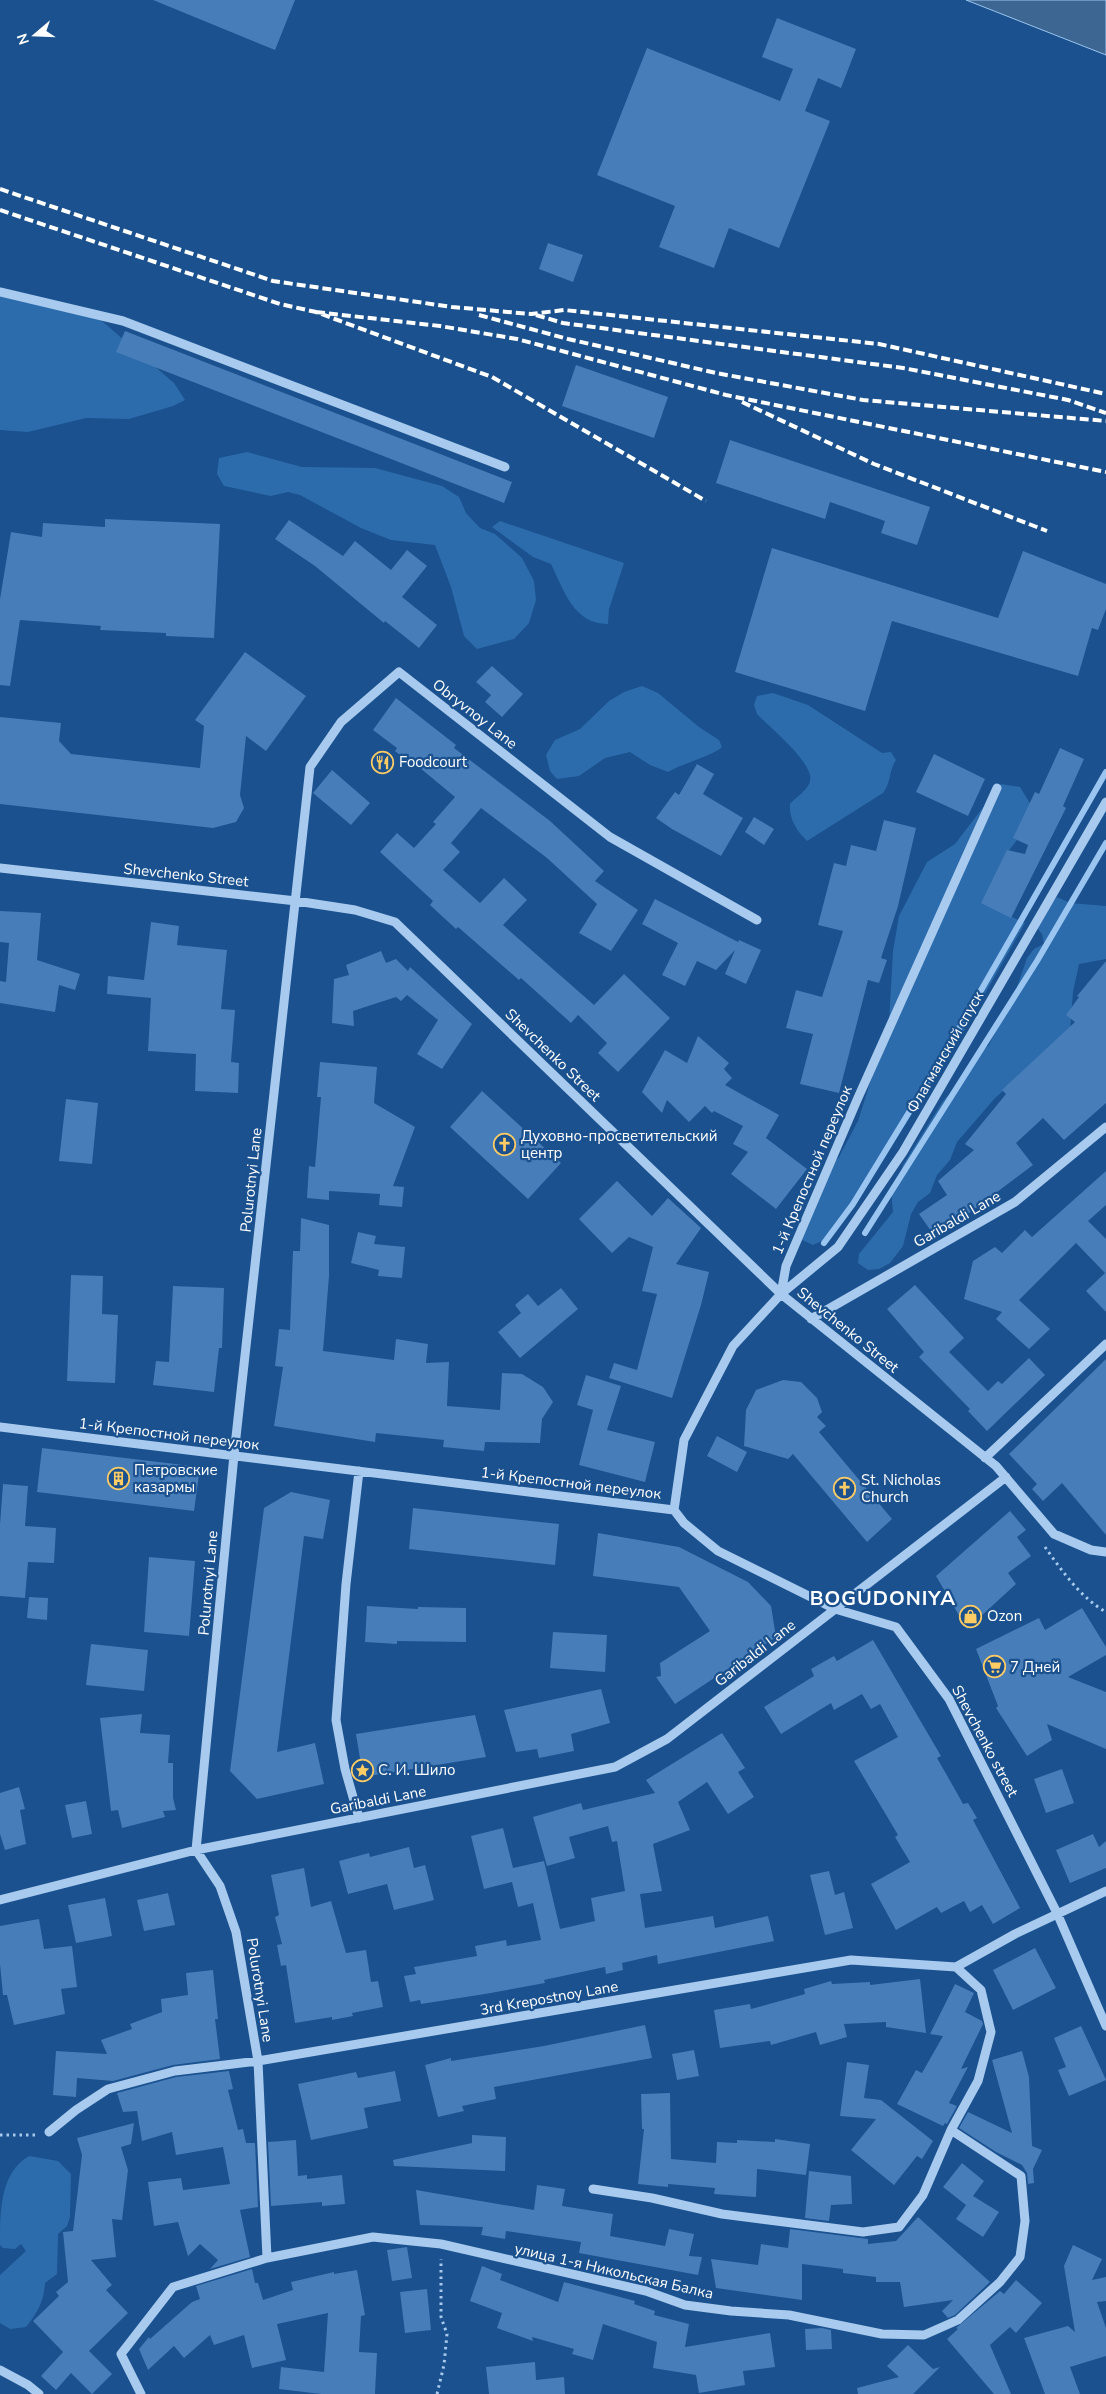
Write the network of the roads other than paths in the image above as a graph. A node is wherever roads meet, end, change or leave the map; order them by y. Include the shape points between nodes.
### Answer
1 (0, 292) edge
2 (505, 467) dead end
3 (997, 788) dead end
4 (1106, 802) edge
5 (0, 868) edge
6 (296, 901) junction
7 (756, 920) dead end
8 (1106, 1127) edge
9 (781, 1294) junction
10 (811, 1318) junction
11 (1106, 1344) edge
12 (0, 1426) edge
13 (234, 1455) junction
14 (985, 1458) junction
15 (359, 1471) junction
16 (1006, 1478) junction
17 (674, 1510) junction
18 (1106, 1552) edge
19 (835, 1608) junction
20 (359, 1818) junction
21 (196, 1850) junction
22 (1106, 1891) edge
23 (0, 1900) edge
24 (1057, 1913) junction
25 (956, 1967) junction
26 (1106, 2026) edge
27 (258, 2061) junction
28 (951, 2130) junction
29 (49, 2132) road end
30 (592, 2189) dead end
31 (266, 2258) junction
32 (0, 2370) edge
33 (39, 2394) edge
34 (141, 2394) edge

1 - 2 street via 123,321
3 - 9 street, 1-й Крепостной переулок via 786,1266
4 - 9 street, Флагманский спуск via 904,1152 838,1248
5 - 6 street, Shevchenko Street
6 - 7 street, Obryvnoy Lane via 310,766 341,722 399,672 610,837
6 - 9 street, Shevchenko Street via 355,910 395,922
6 - 13 street, Polurotnyi Lane
8 - 10 street, Garibaldi Lane via 1015,1202
9 - 10 street, Shevchenko Street
9 - 17 street, 1-й Крепостной переулок via 733,1346 684,1440
10 - 14 street, Shevchenko Street
11 - 14 street
12 - 13 street, 1-й Крепостной переулок
13 - 15 street, 1-й Крепостной переулок
13 - 21 street, Polurotnyi Lane
14 - 16 street, Shevchenko Street
15 - 17 street, 1-й Крепостной переулок
15 - 20 street via 346,1584 336,1720
16 - 18 street, Shevchenko Street via 1054,1534 1091,1550
16 - 19 street, Garibaldi Lane
17 - 19 street, Shevchenko street via 684,1523 718,1551
19 - 20 street, Garibaldi Lane via 667,1739 615,1767
19 - 24 street, Shevchenko street via 896,1627 949,1699
20 - 21 street, Garibaldi Lane
21 - 23 street, Garibaldi Lane
21 - 27 street, Polurotnyi Lane via 220,1886 236,1932
22 - 24 street
24 - 25 street
24 - 26 street, Shevchenko street
25 - 27 street, 3rd Krepostnoy Lane via 851,1960
25 - 28 street via 981,1990 991,2032 978,2081
27 - 29 street, 3rd Krepostnoy Lane via 174,2071 108,2089
27 - 31 street, Polurotnyi Lane
28 - 30 street via 923,2195 899,2226 863,2232 722,2214
28 - 31 street, улица 1-я Никольская Балка via 1021,2176 1025,2221 1020,2257 1000,2282 958,2320 924,2336 882,2334 789,2315 731,2312 685,2305 646,2291 441,2244 373,2237
31 - 34 street, улица 1-я Никольская Балка via 174,2287 120,2354
32 - 33 street

